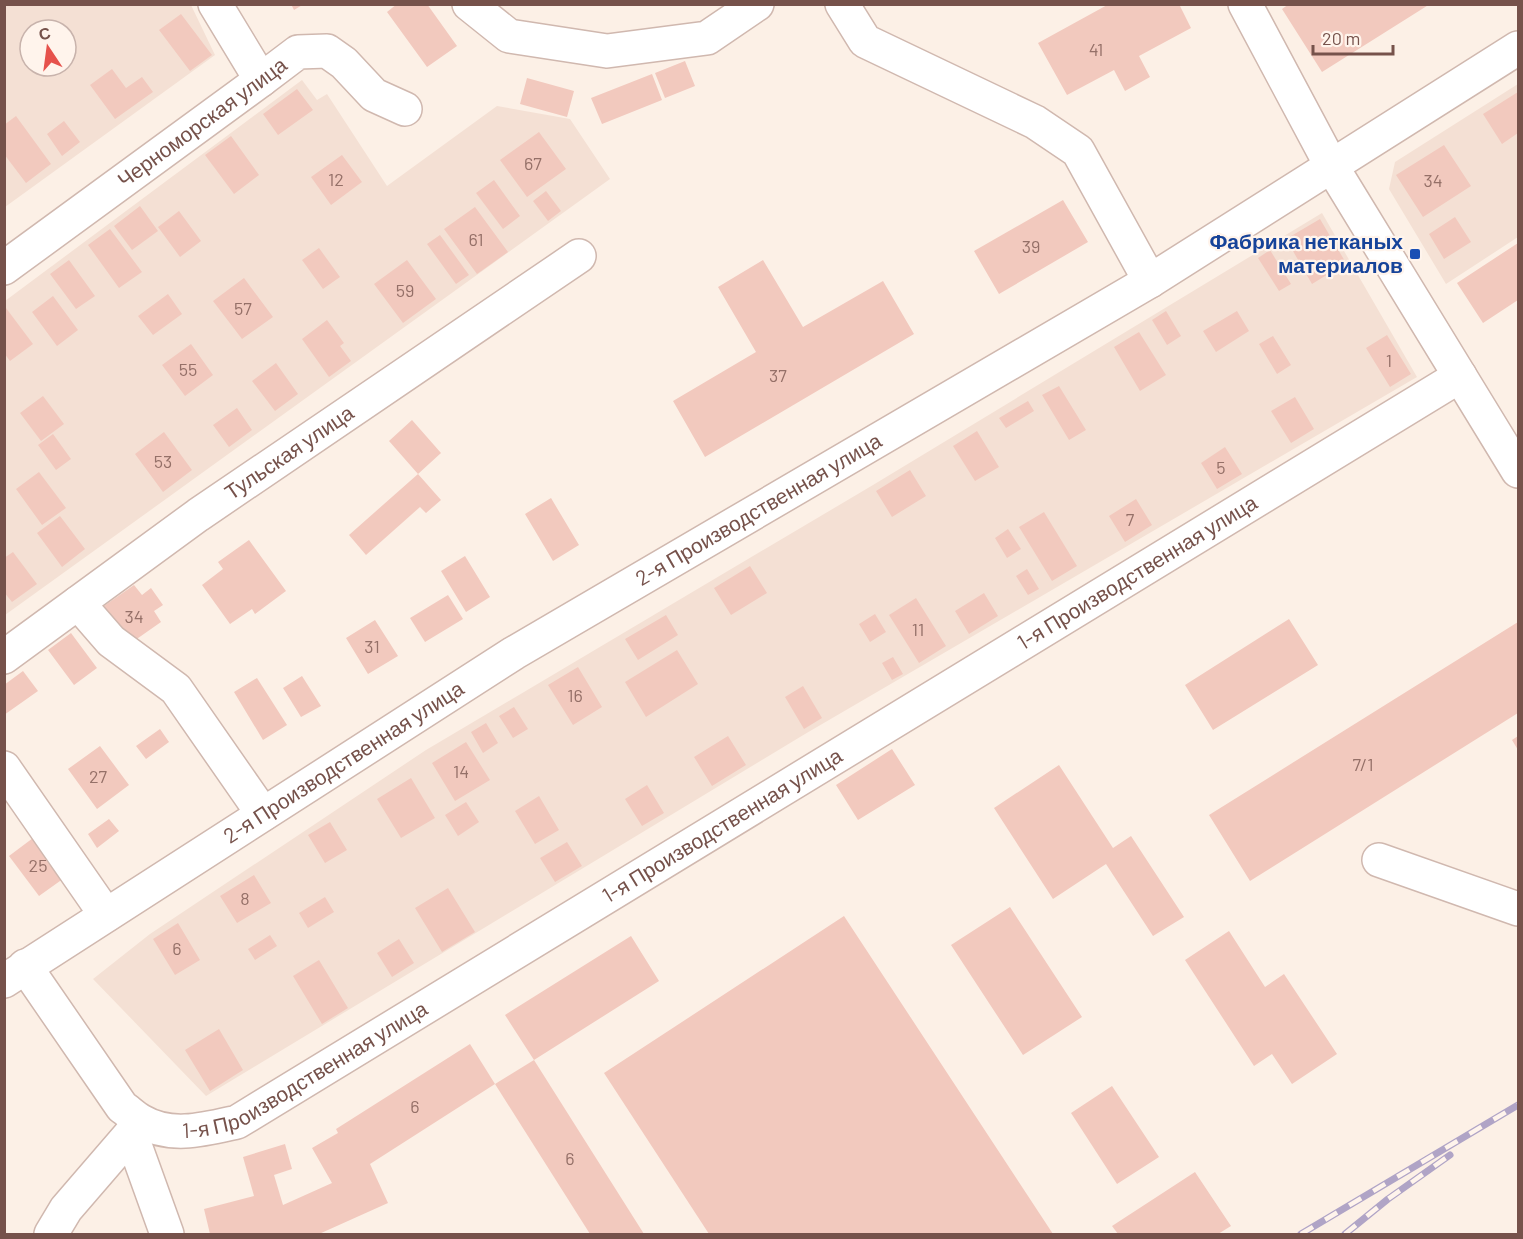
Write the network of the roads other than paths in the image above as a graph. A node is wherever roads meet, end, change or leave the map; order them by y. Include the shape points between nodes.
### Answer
1 (215, 4) edge
2 (469, 4) edge
3 (757, 4) edge
4 (842, 4) edge
5 (1245, 4) edge
6 (1518, 48) edge
7 (261, 80) junction
8 (405, 109) dead end
9 (1332, 167) junction
10 (579, 256) dead end
11 (4, 268) edge
12 (1150, 281) junction
13 (1460, 376) junction
14 (1518, 471) edge
15 (78, 603) junction
16 (4, 657) edge
17 (4, 768) edge
18 (263, 814) junction
19 (1379, 860) dead end
20 (1518, 909) edge
21 (106, 915) junction
22 (15, 973) edge
23 (136, 1128) junction
24 (51, 1234) edge
25 (167, 1234) edge

1 - 7 street
2 - 3 street via 509,36 607,51 707,38
4 - 12 street via 866,41 1035,122 1078,151
5 - 9 street
6 - 9 street, 2-я Производственная улица
7 - 8 street, Черноморская улица via 298,52 327,51 374,94
7 - 11 street, Черноморская улица
9 - 12 street, 2-я Производственная улица
9 - 13 street
10 - 15 street, Тульская улица via 198,515
12 - 18 street, 2-я Производственная улица via 514,653
13 - 14 street
13 - 23 street, 1-я Производственная улица via 237,1122 200,1130 165,1132
15 - 16 street, Тульская улица
15 - 18 street via 111,641 176,689
17 - 21 street
18 - 21 street, 2-я Производственная улица
19 - 20 street
21 - 22 street, 2-я Производственная улица
22 - 23 street, 1-я Производственная улица
23 - 24 street via 66,1209
23 - 25 street

